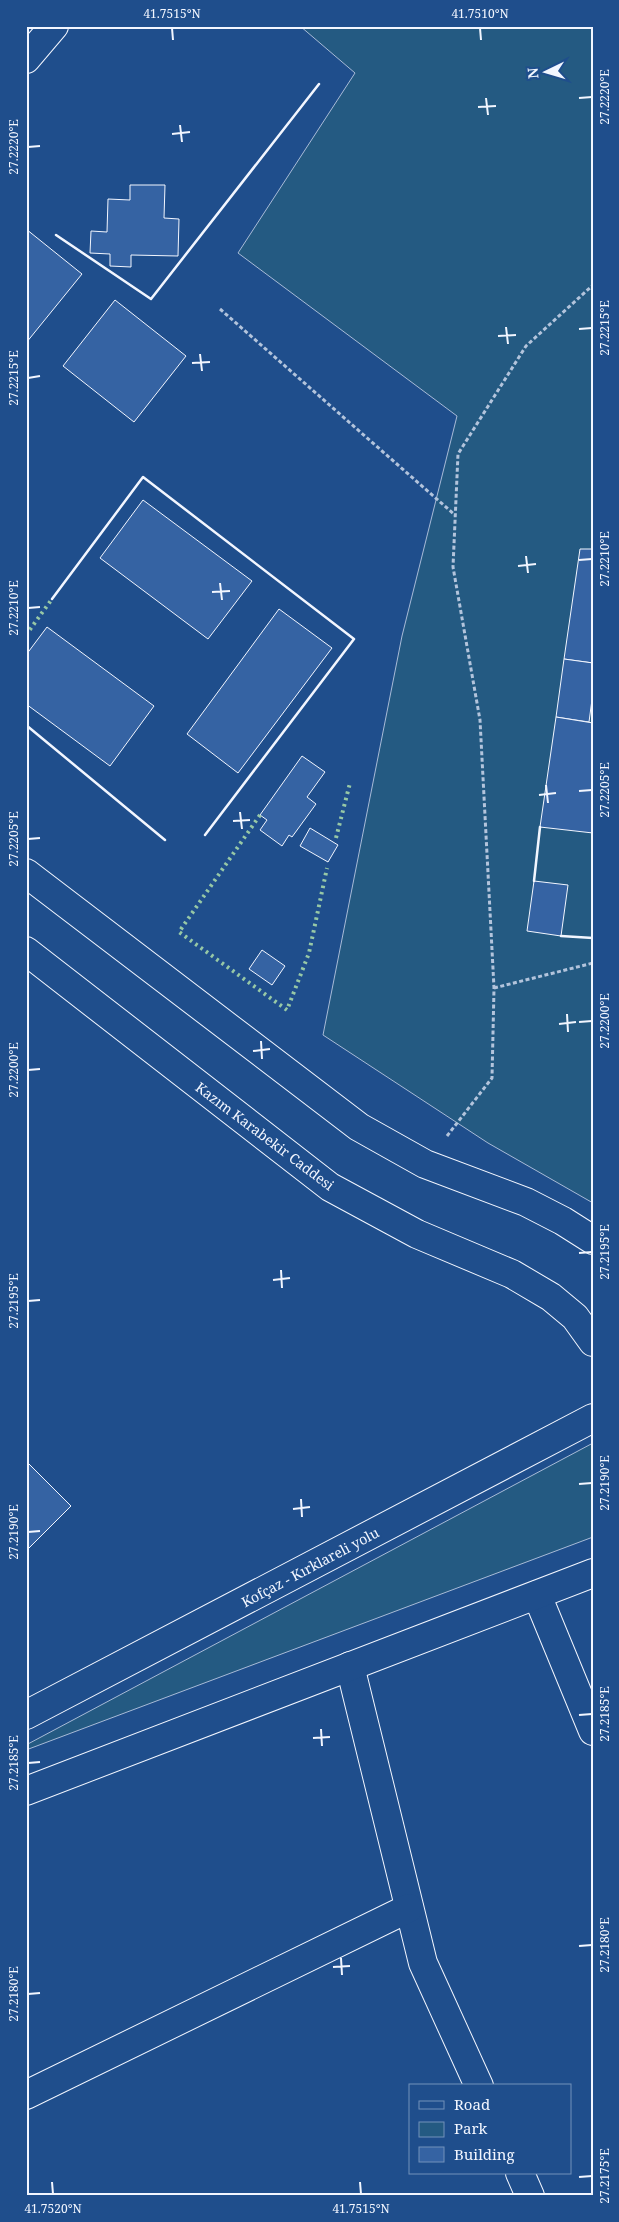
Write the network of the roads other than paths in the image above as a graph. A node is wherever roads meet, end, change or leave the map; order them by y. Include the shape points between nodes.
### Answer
1 (54, 26) edge
2 (26, 59) edge
3 (26, 873) edge
4 (26, 951) edge
5 (593, 1240) edge
6 (593, 1342) edge
7 (593, 1418) edge
8 (593, 1573) edge
9 (537, 1595) junction
10 (350, 1666) junction
11 (26, 1715) edge
12 (593, 1731) edge
13 (26, 1791) edge
14 (409, 1908) junction
15 (479, 2084) edge
16 (26, 2095) edge
17 (520, 2174) edge
18 (530, 2196) edge

1 - 2 street
3 - 5 street via 359,1127 425,1164 526,1202
4 - 6 street, Kazım Karabekir Caddesi via 330,1188 417,1234 512,1274 575,1317
7 - 11 street, Kofçaz - Kırklareli yolu
8 - 9 street
9 - 10 street
9 - 12 street
10 - 13 street
10 - 14 street
14 - 15 street via 423,1963
14 - 16 street
17 - 18 street

